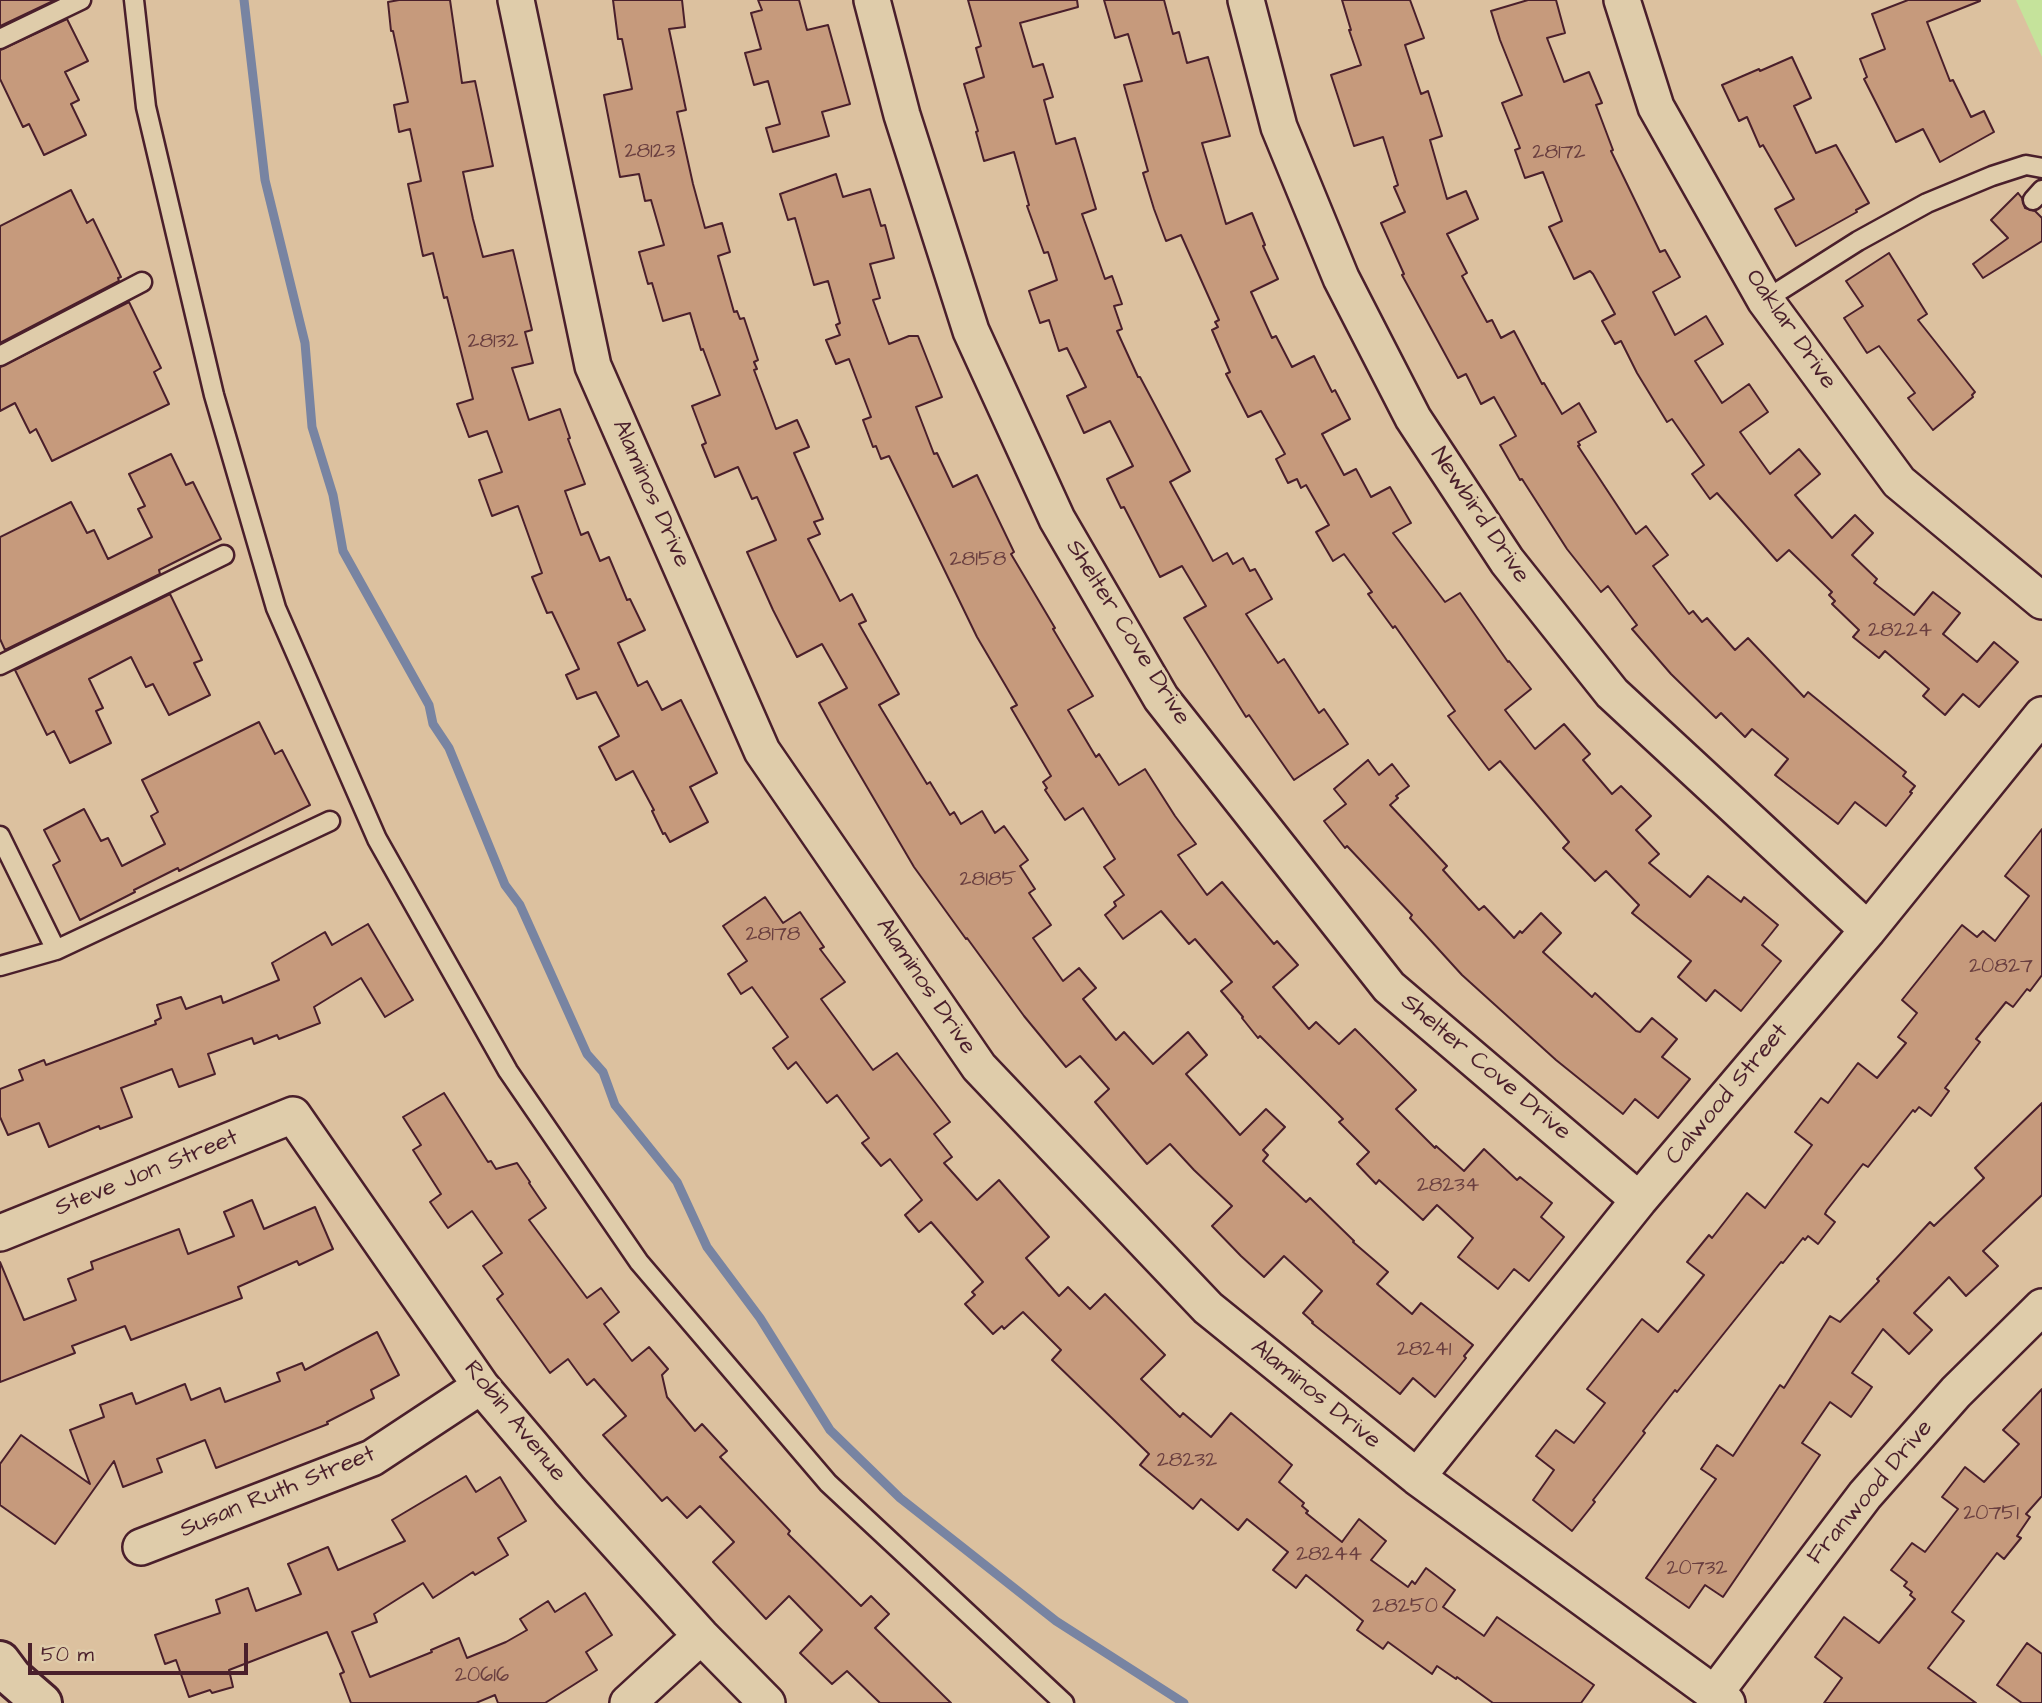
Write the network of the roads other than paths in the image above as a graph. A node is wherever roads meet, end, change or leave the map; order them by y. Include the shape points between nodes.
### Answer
1 (81, 0) edge
2 (134, 0) edge
3 (516, 0) edge
4 (872, 0) edge
5 (1246, 0) edge
6 (1622, 0) edge
7 (0, 39) edge
8 (2042, 168) edge
9 (142, 282) dead end
10 (1765, 300) junction
11 (0, 356) edge
12 (224, 555) dead end
13 (2042, 601) edge
14 (0, 665) edge
15 (2042, 715) edge
16 (330, 821) dead end
17 (0, 835) edge
18 (1868, 930) junction
19 (56, 950) junction
20 (0, 966) edge
21 (293, 1115) joint
22 (1639, 1200) junction
23 (0, 1233) edge
24 (2042, 1307) edge
25 (481, 1387) junction
26 (1417, 1477) junction
27 (141, 1547) dead end
28 (701, 1636) junction
29 (0, 1661) edge
30 (1721, 1698) edge
31 (42, 1703) edge
32 (628, 1703) edge
33 (767, 1703) edge
34 (1064, 1703) edge

1 - 7 lane
2 - 34 lane via 149,120 214,395 276,608 376,839 508,1071 639,1262 828,1483
3 - 26 street, Alaminos Drive via 593,366 762,751 979,1067 1208,1308
4 - 22 street, Shelter Cove Drive via 902,115 971,331 1057,519 1161,698 1389,987
5 - 18 street, Newbird Drive via 1279,127 1341,278 1413,418 1507,561 1612,693
6 - 10 street, Oaklar Drive via 1656,107
8 - 10 lane via 2026,165 1927,202
9 - 11 lane
10 - 13 street, Oaklar Drive via 1899,482
12 - 14 lane
15 - 18 street, Calwood Street
16 - 19 lane
17 - 19 lane
18 - 22 street, Calwood Street
19 - 20 lane
21 - 23 street, Steve Jon Street
21 - 25 street, Robin Avenue
22 - 26 street, Calwood Street
24 - 30 street, Franwood Drive via 1956,1392 1864,1495
25 - 27 street, Susan Ruth Street via 372,1458
25 - 28 street, Robin Avenue
26 - 30 street, Alaminos Drive
28 - 32 street
28 - 33 street, Robin Avenue
29 - 31 main road

